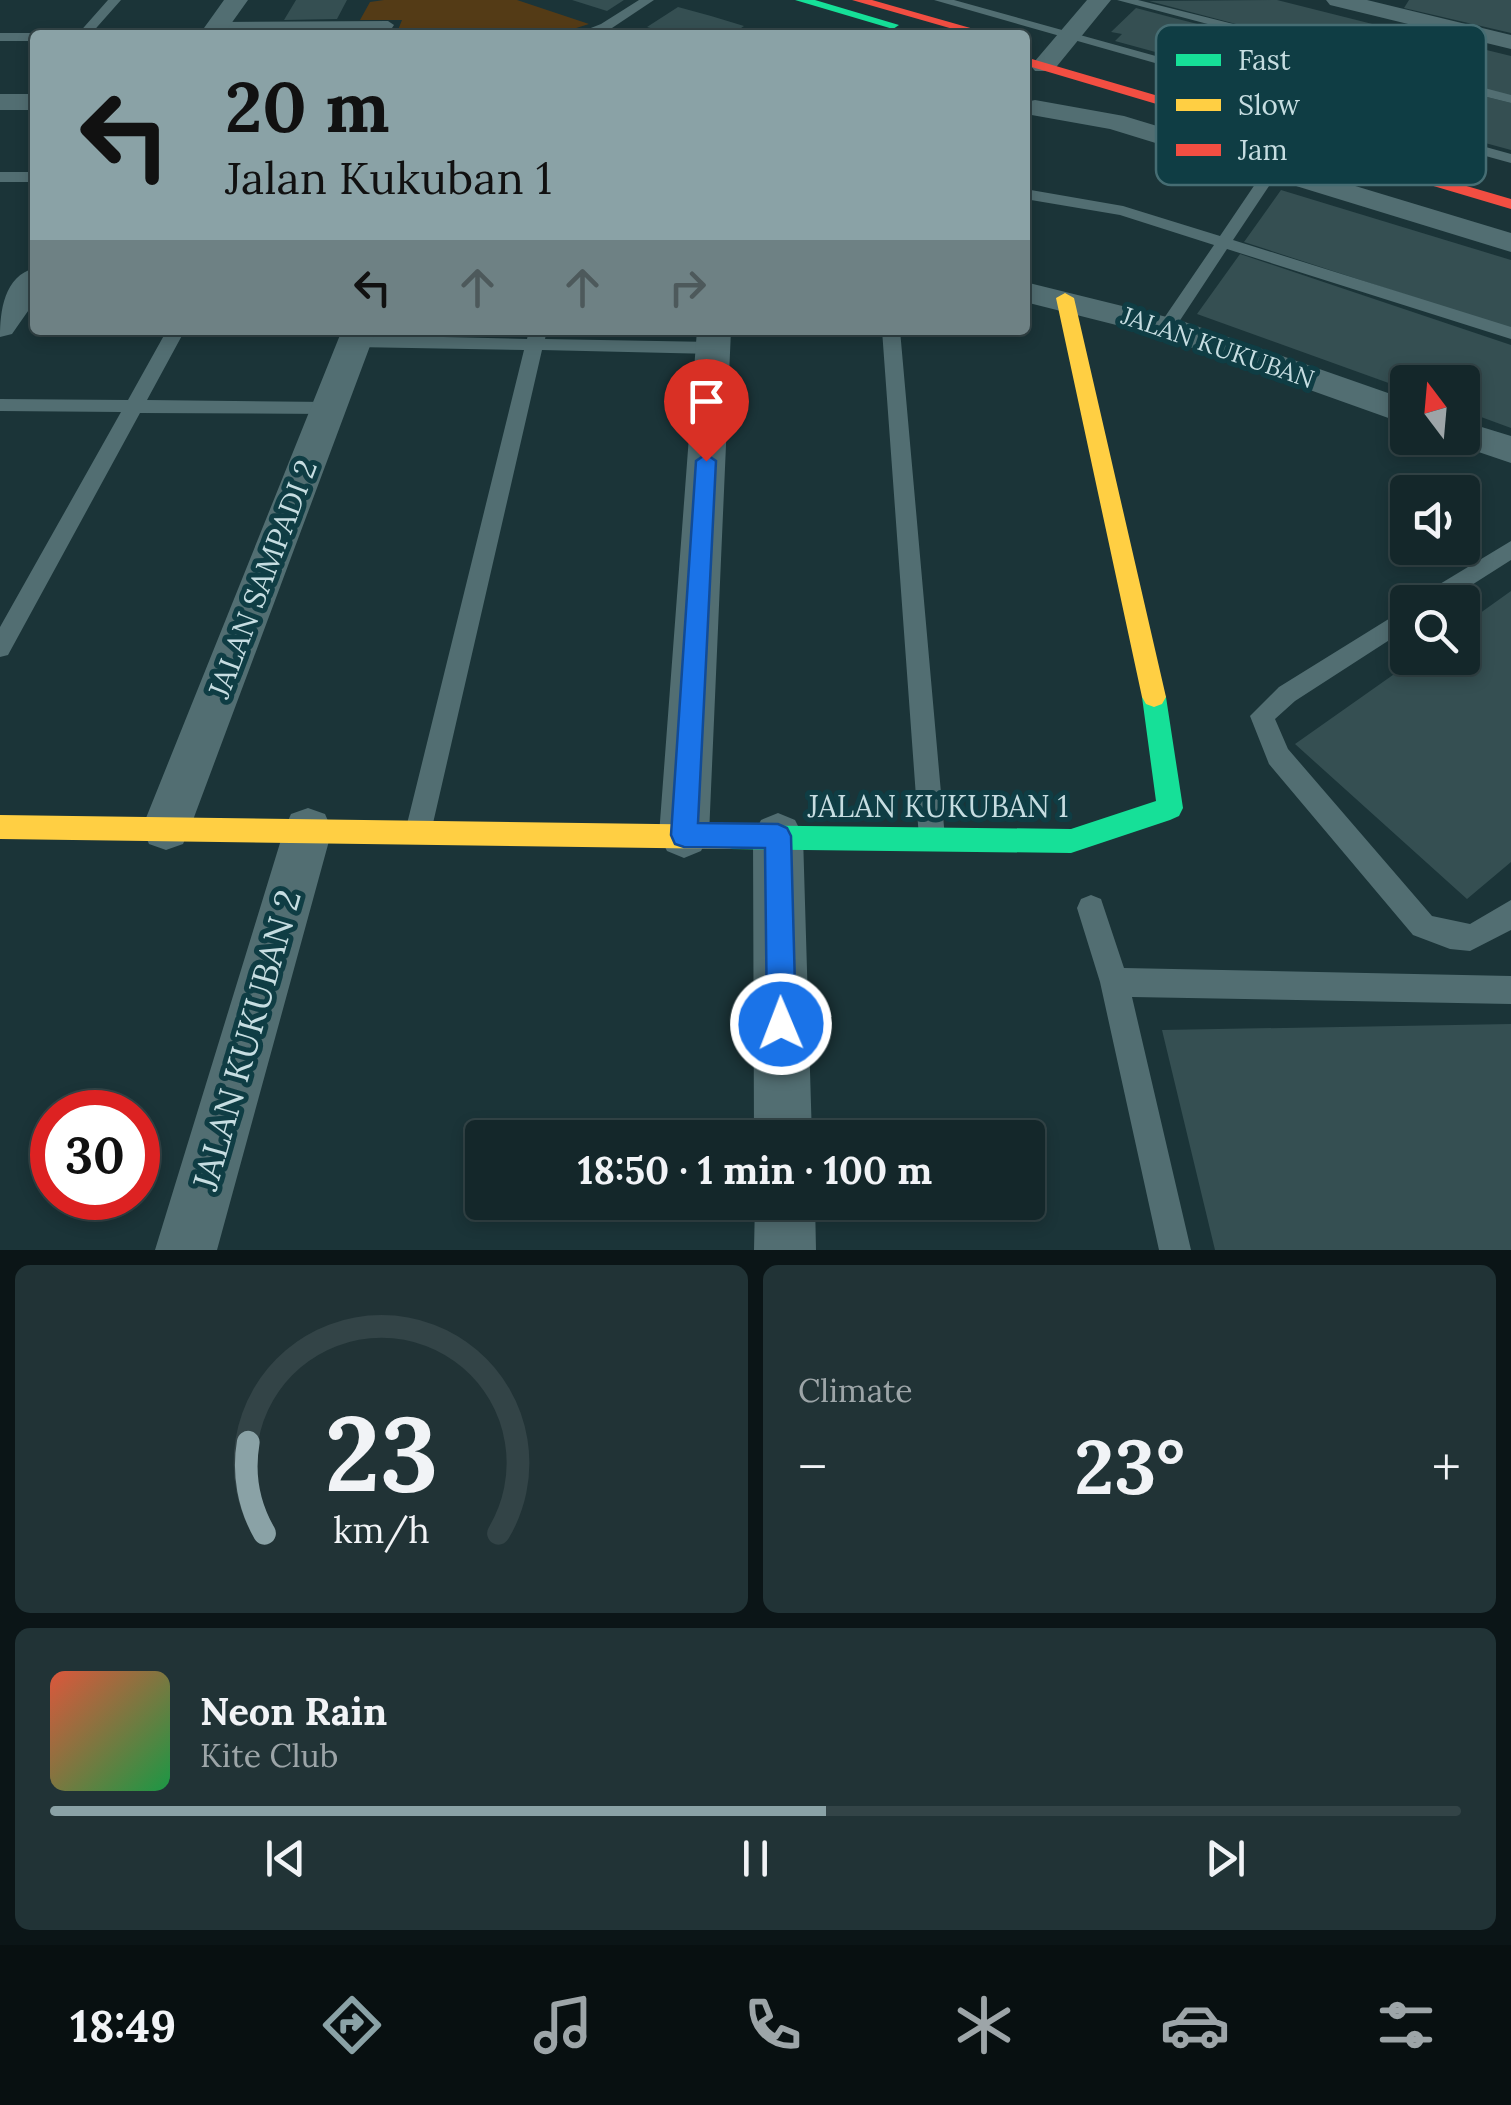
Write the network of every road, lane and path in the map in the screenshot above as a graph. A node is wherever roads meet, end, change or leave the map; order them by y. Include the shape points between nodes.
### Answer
1 (115, 0) edge
2 (236, 0) edge
3 (648, 0) edge
4 (800, 0) edge
5 (858, 0) edge
6 (940, 0) edge
7 (1099, 0) edge
8 (1122, 0) edge
9 (1343, 0) edge
10 (961, 3) edge
11 (388, 25) dead end
12 (1220, 25) edge
13 (1440, 25) edge
14 (88, 30) edge
15 (215, 30) edge
16 (595, 30) edge
17 (911, 30) edge
18 (970, 30) edge
19 (1006, 30) edge
20 (1486, 36) edge
21 (0, 37) edge
22 (30, 37) edge
23 (1511, 42) edge
24 (1030, 45) edge
25 (1052, 58) edge
26 (1156, 79) edge
27 (1156, 87) edge
28 (1156, 91) edge
29 (1486, 93) edge
30 (1511, 99) edge
31 (1030, 108) edge
32 (1156, 135) edge
33 (1486, 152) edge
34 (1511, 159) edge
35 (0, 177) edge
36 (30, 177) edge
37 (1486, 179) edge
38 (1262, 185) edge
39 (1320, 185) edge
40 (1451, 185) edge
41 (1511, 186) edge
42 (1030, 195) edge
43 (1511, 204) edge
44 (1227, 241) junction
45 (1511, 243) edge
46 (0, 269) edge
47 (30, 269) edge
48 (30, 285) edge
49 (1030, 293) edge
50 (1065, 298) junction
51 (0, 327) edge
52 (1167, 327) junction
53 (1511, 333) edge
54 (173, 335) edge
55 (891, 335) edge
56 (357, 336) edge
57 (536, 338) edge
58 (714, 339) edge
59 (0, 405) edge
60 (132, 407) junction
61 (1390, 407) edge
62 (329, 408) junction
63 (1480, 439) edge
64 (1511, 450) edge
65 (1511, 549) edge
66 (1455, 585) edge
67 (1390, 628) edge
68 (0, 648) edge
69 (0, 826) edge
70 (166, 828) junction
71 (308, 830) junction
72 (418, 832) junction
73 (684, 835) junction
74 (778, 836) junction
75 (932, 838) junction
76 (1091, 908) dead end
77 (1511, 913) edge
78 (1114, 982) junction
79 (1511, 990) edge
80 (783, 1120) edge
81 (785, 1220) edge
82 (186, 1250) edge
83 (786, 1250) edge
84 (1175, 1250) edge

1 - 14 lane
2 - 15 street
3 - 16 lane
4 - 17 street
5 - 18 street
6 - 10 lane
7 - 25 street
8 - 12 lane
9 - 13 street
10 - 19 lane
11 - 15 lane
20 - 23 street
21 - 22 lane
24 - 25 lane
25 - 26 lane
25 - 27 street
25 - 28 street
25 - 31 street
29 - 30 lane
31 - 32 street
33 - 34 lane
35 - 36 lane
37 - 41 street
38 - 44 lane
39 - 45 street
40 - 43 street
42 - 44 lane via 1123,211
44 - 52 lane
44 - 53 lane
46 - 47 street
48 - 51 street
49 - 50 street, JALAN KUKUBAN
50 - 52 street, JALAN KUKUBAN
50 - 75 street, JALAN KUKUBAN 1 via 1148,656 1170,808 1071,840
52 - 61 street, JALAN KUKUBAN
54 - 60 lane
55 - 75 lane
56 - 57 lane
56 - 62 street, JALAN SAMPADI 2
57 - 58 lane
57 - 72 lane
58 - 73 street
59 - 60 lane
60 - 62 lane
60 - 68 lane
62 - 70 street, JALAN SAMPADI 2
63 - 64 street
65 - 66 lane
67 - 77 lane via 1262,716 1278,756 1423,926 1456,940 1486,934
69 - 70 street, JALAN KUKUBAN 1
70 - 71 street, JALAN KUKUBAN 1
71 - 72 street, JALAN KUKUBAN 1
71 - 82 street, JALAN KUKUBAN 2
72 - 73 street, JALAN KUKUBAN 1
73 - 74 street, JALAN KUKUBAN 1
74 - 75 street, JALAN KUKUBAN 1
74 - 80 street
76 - 78 lane
78 - 79 lane
78 - 84 lane
81 - 83 street

